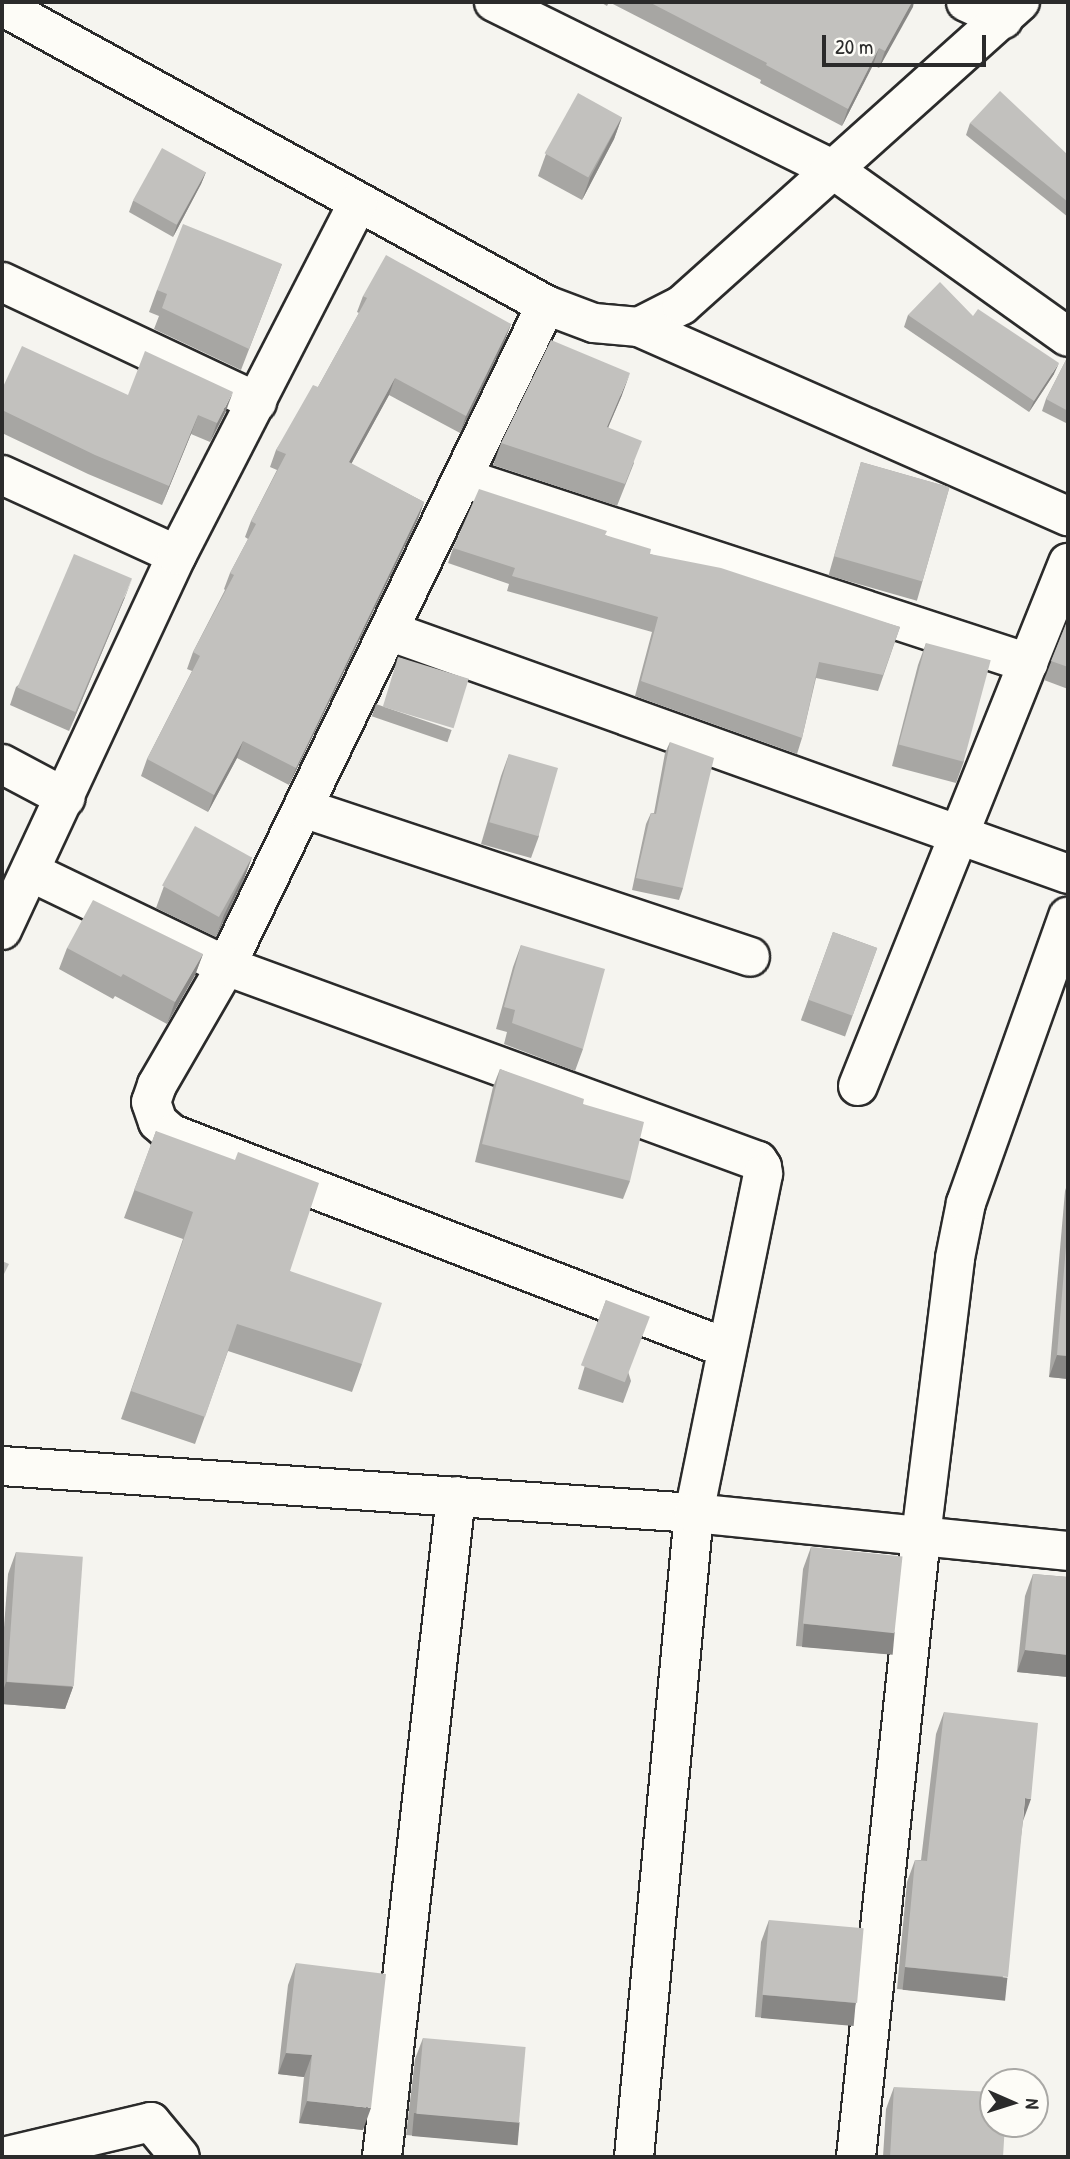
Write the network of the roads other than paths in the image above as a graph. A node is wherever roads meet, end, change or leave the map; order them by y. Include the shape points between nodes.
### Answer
1 (494, 2) edge
2 (966, 2) edge
3 (2, 6) edge
4 (1012, 11) edge
5 (834, 170) junction
6 (358, 203) junction
7 (2, 282) edge
8 (546, 305) junction
9 (639, 327) junction
10 (1068, 337) edge
11 (257, 402) junction
12 (2, 474) edge
13 (463, 478) junction
14 (1068, 516) edge
15 (177, 555) junction
16 (1068, 563) edge
17 (388, 631) junction
18 (1028, 663) junction
19 (2, 764) edge
20 (66, 798) junction
21 (303, 808) junction
22 (958, 835) junction
23 (31, 872) junction
24 (1068, 874) edge
25 (1068, 917) edge
26 (2, 930) edge
27 (750, 957) dead end
28 (226, 966) junction
29 (858, 1086) dead end
30 (726, 1348) junction
31 (2, 1466) edge
32 (456, 1496) junction
33 (694, 1513) junction
34 (922, 1536) junction
35 (1068, 1551) edge
36 (3, 2157) edge
37 (180, 2157) edge
38 (382, 2157) edge
39 (634, 2157) edge
40 (856, 2157) edge

1 - 5 street
2 - 4 street
3 - 6 street
4 - 5 street
5 - 9 street via 682,305
5 - 10 street
6 - 8 street
6 - 11 street
7 - 11 street
8 - 9 street via 594,323
8 - 13 street
9 - 14 street
11 - 15 street
12 - 15 street
13 - 17 street
13 - 18 street
15 - 20 street
16 - 18 street
17 - 21 street
17 - 22 street
18 - 22 street
19 - 20 street
20 - 23 street
21 - 27 street
21 - 28 street
22 - 24 street
22 - 29 street
23 - 26 street
23 - 28 street
25 - 34 street via 966,1203 955,1258
28 - 30 street via 758,1161 763,1174
28 - 30 street via 151,1102 158,1122 172,1134
30 - 33 street
31 - 32 street
32 - 33 street
32 - 38 street
33 - 34 street
33 - 39 street
34 - 35 street
34 - 40 street
36 - 37 street via 151,2122

